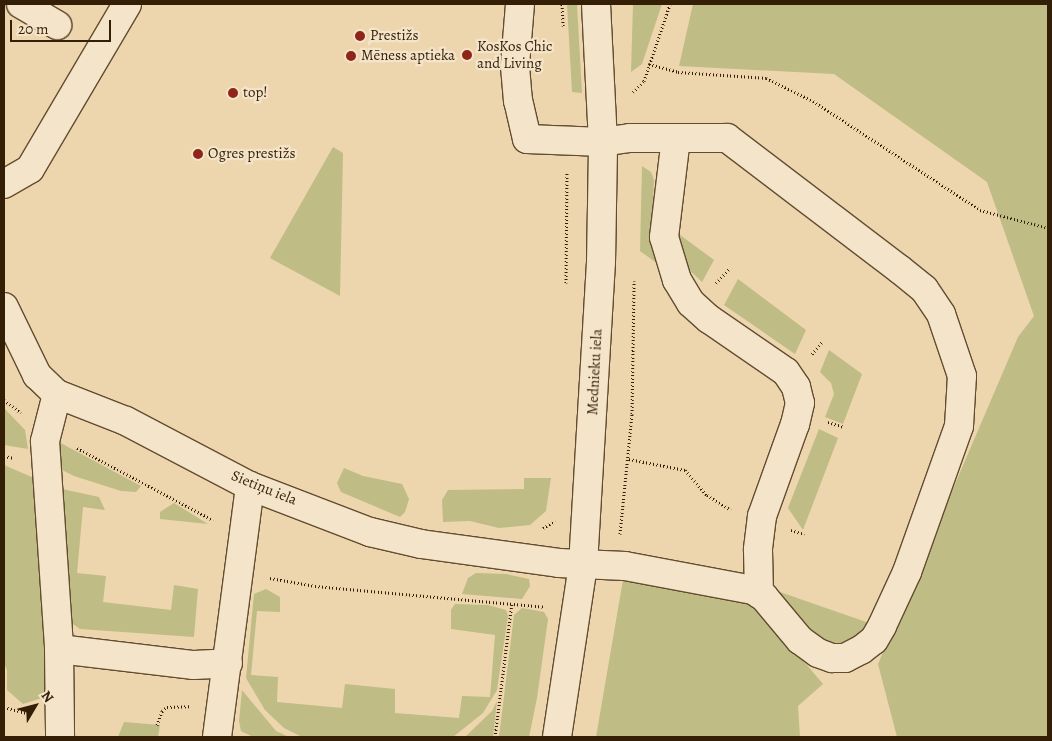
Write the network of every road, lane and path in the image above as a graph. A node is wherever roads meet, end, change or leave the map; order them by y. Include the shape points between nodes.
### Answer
1 (20, 4) edge
2 (127, 4) edge
3 (520, 4) edge
4 (562, 4) edge
5 (596, 4) edge
6 (670, 4) edge
7 (57, 25) dead end
8 (564, 30) dead end
9 (649, 64) junction
10 (628, 98) dead end
11 (676, 138) junction
12 (566, 141) junction
13 (603, 142) junction
14 (4, 184) edge
15 (1048, 228) edge
16 (729, 269) dead end
17 (566, 287) dead end
18 (712, 288) dead end
19 (4, 307) edge
20 (823, 341) dead end
21 (809, 357) dead end
22 (57, 394) junction
23 (819, 418) dead end
24 (844, 427) dead end
25 (628, 459) dead end
26 (250, 486) junction
27 (736, 512) dead end
28 (560, 518) dead end
29 (539, 531) dead end
30 (583, 565) junction
31 (759, 594) junction
32 (547, 607) dead end
33 (59, 649) junction
34 (228, 663) junction
35 (222, 707) junction
36 (157, 725) dead end
37 (60, 737) edge
38 (217, 737) edge
39 (495, 737) edge
40 (557, 737) edge

1 - 7 street
2 - 14 street via 30,169
3 - 12 street via 516,65 518,101 527,139
4 - 8 path
5 - 13 street, Mednieku iela
6 - 9 path
9 - 10 path via 644,80
9 - 15 path via 678,72 766,78 813,101 980,210
11 - 13 street
11 - 31 street via 664,237 677,280 691,303 709,319 786,372 796,388 800,403 762,516 758,550
11 - 31 street via 727,138 906,274 924,289 941,314 962,376 959,426 907,572 874,640 845,658 818,653 800,640
12 - 13 street
12 - 17 path
13 - 30 street, Mednieku iela via 601,262
16 - 18 path
19 - 22 street, Sietiņu iela via 37,375
20 - 21 path
22 - 26 street, Sietiņu iela via 126,421
22 - 33 street via 45,450
23 - 24 path
25 - 27 path via 685,470 707,495
26 - 30 street, Sietiņu iela via 370,532 421,544
26 - 34 street
28 - 29 path
30 - 31 street, Sietiņu iela via 617,565 673,572
30 - 40 street, Mednieku iela
32 - 39 path via 512,602
33 - 34 street via 194,665
33 - 37 street
34 - 35 street
35 - 36 path via 167,707
35 - 38 street

